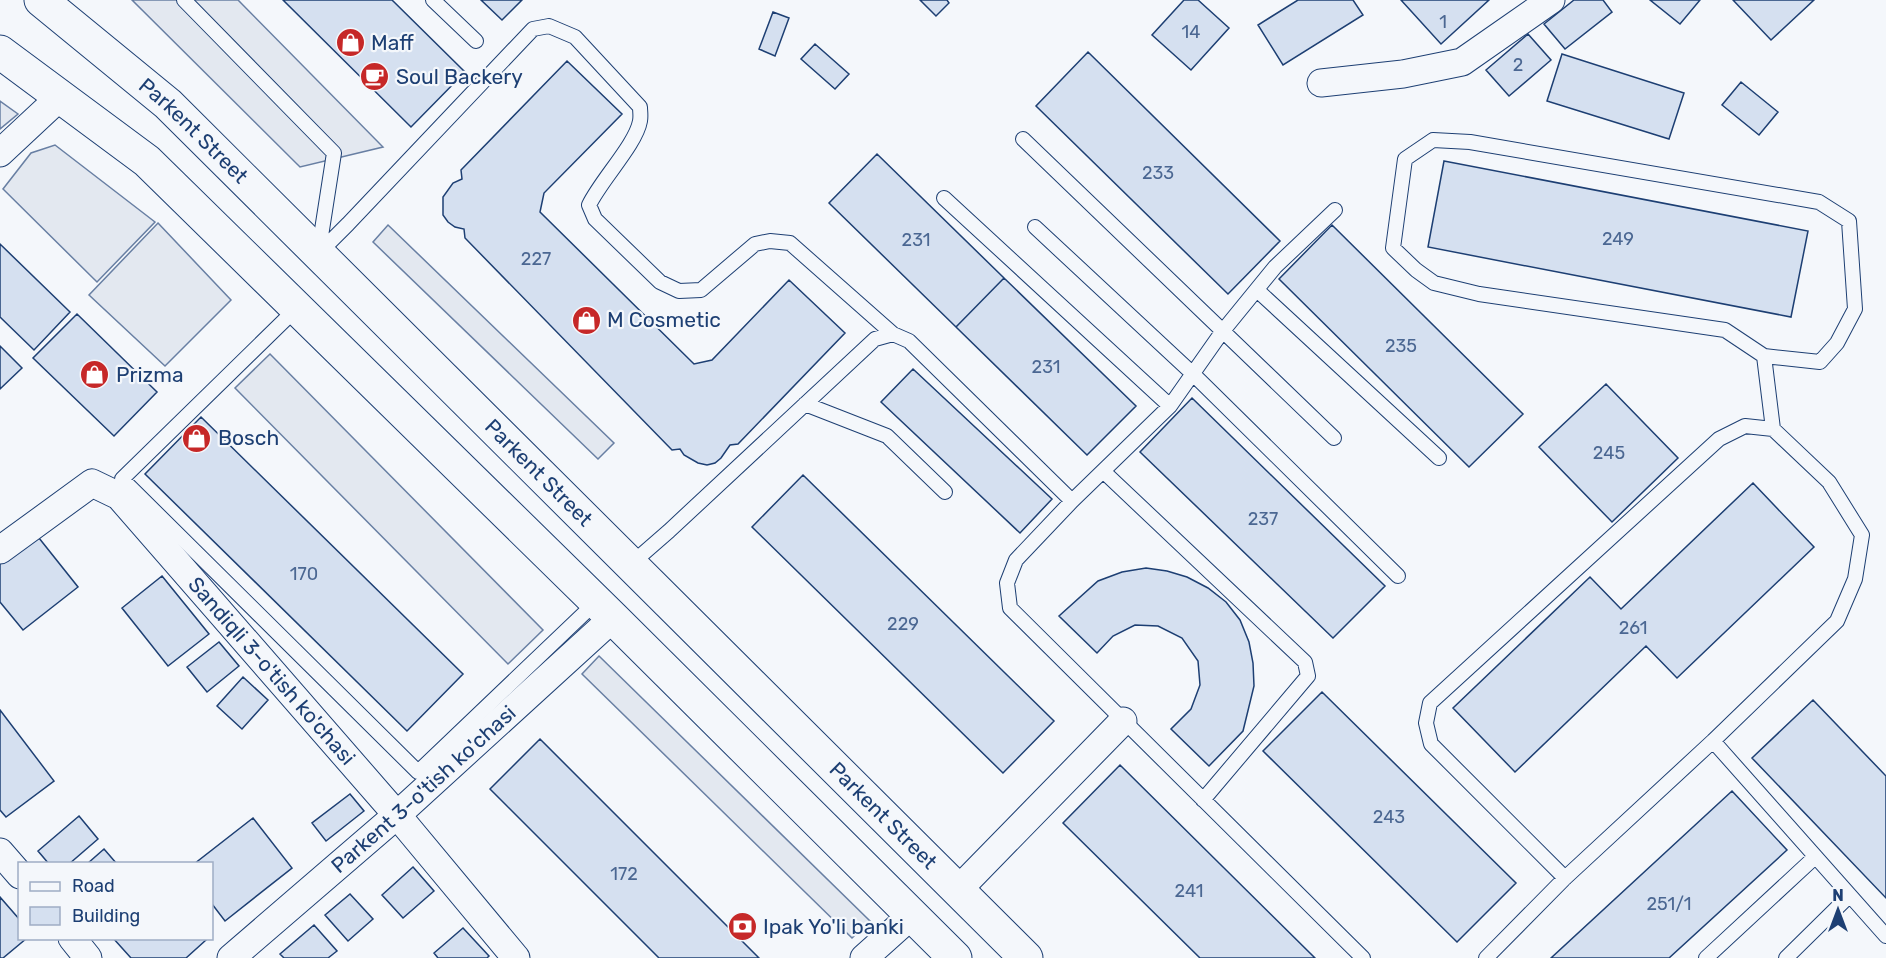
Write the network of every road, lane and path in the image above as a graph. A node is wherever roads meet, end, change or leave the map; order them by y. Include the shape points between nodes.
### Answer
1 (41, 0) edge
2 (184, 0) edge
3 (433, 0) edge
4 (1551, 0) edge
5 (476, 41) dead end
6 (0, 52) edge
7 (1321, 84) dead end
8 (60, 97) junction
9 (1023, 139) dead end
10 (0, 153) edge
11 (944, 198) dead end
12 (1335, 210) dead end
13 (1035, 227) dead end
14 (318, 254) junction
15 (1257, 290) junction
16 (297, 308) junction
17 (1222, 332) junction
18 (893, 334) junction
19 (1764, 356) junction
20 (1193, 374) junction
21 (805, 404) junction
22 (1170, 406) junction
23 (1773, 429) junction
24 (1334, 438) dead end
25 (1440, 459) dead end
26 (1103, 471) junction
27 (945, 492) dead end
28 (1072, 501) junction
29 (0, 550) edge
30 (630, 565) junction
31 (1398, 576) dead end
32 (605, 610) junction
33 (1123, 721) junction
34 (1713, 741) junction
35 (1203, 800) junction
36 (397, 815) junction
37 (0, 852) edge
38 (1815, 857) junction
39 (18, 873) edge
40 (1565, 878) junction
41 (957, 891) junction
42 (1849, 896) junction
43 (912, 915) junction
44 (1886, 936) edge
45 (73, 940) edge
46 (88, 958) edge
47 (231, 958) edge
48 (516, 958) edge
49 (864, 958) edge
50 (955, 958) edge
51 (1026, 958) edge
52 (1364, 958) edge
53 (1486, 958) edge
54 (1706, 958) edge
55 (1786, 958) edge

1 - 14 main road, Parkent Street via 168,104
2 - 14 lane via 334,153
3 - 5 lane
4 - 7 street via 1462,62
6 - 8 main road
8 - 10 street
8 - 16 main road via 147,161
9 - 17 lane
11 - 22 lane
12 - 15 lane via 1275,267
13 - 20 lane
14 - 18 lane via 533,29 549,26 575,37 640,107 640,122 631,141 589,205 595,219 660,282 679,291 701,290 755,244 790,243
14 - 30 main road, Parkent Street
15 - 17 lane
15 - 25 lane
16 - 32 main road
16 - 32 lane via 122,479 418,772
17 - 20 lane
17 - 24 lane
18 - 21 lane via 875,339
18 - 28 lane via 909,341
19 - 19 lane via 1820,362 1837,343 1855,309 1849,221 1819,202 1470,142 1433,140 1405,159 1393,248 1434,283 1479,294 1725,330
19 - 23 lane
20 - 22 lane
20 - 31 lane
21 - 27 lane via 887,436
21 - 30 lane
22 - 26 lane
23 - 34 lane via 1829,482 1862,535 1855,579 1837,621
23 - 40 lane via 1745,426 1719,439 1430,703 1426,723 1431,744
26 - 28 lane
26 - 35 lane via 1305,663 1308,676
28 - 33 lane via 1016,561 1007,583 1010,608
29 - 36 street, Sandiqli 3-o'tish ko'chasi via 92,483 119,496
30 - 41 main road, Parkent Street
32 - 36 street, Parkent 3-o'tish ko'chasi
32 - 43 main road
33 - 35 lane
33 - 41 street
34 - 38 lane
34 - 40 lane
35 - 52 lane
36 - 47 street, Parkent 3-o'tish ko'chasi
36 - 48 street, Sandiqli 3-o'tish ko'chasi
37 - 39 street
38 - 42 lane
38 - 54 lane
40 - 53 lane
41 - 51 main road, Parkent Street
42 - 44 lane
42 - 55 lane
43 - 49 street
43 - 50 main road
45 - 46 street

